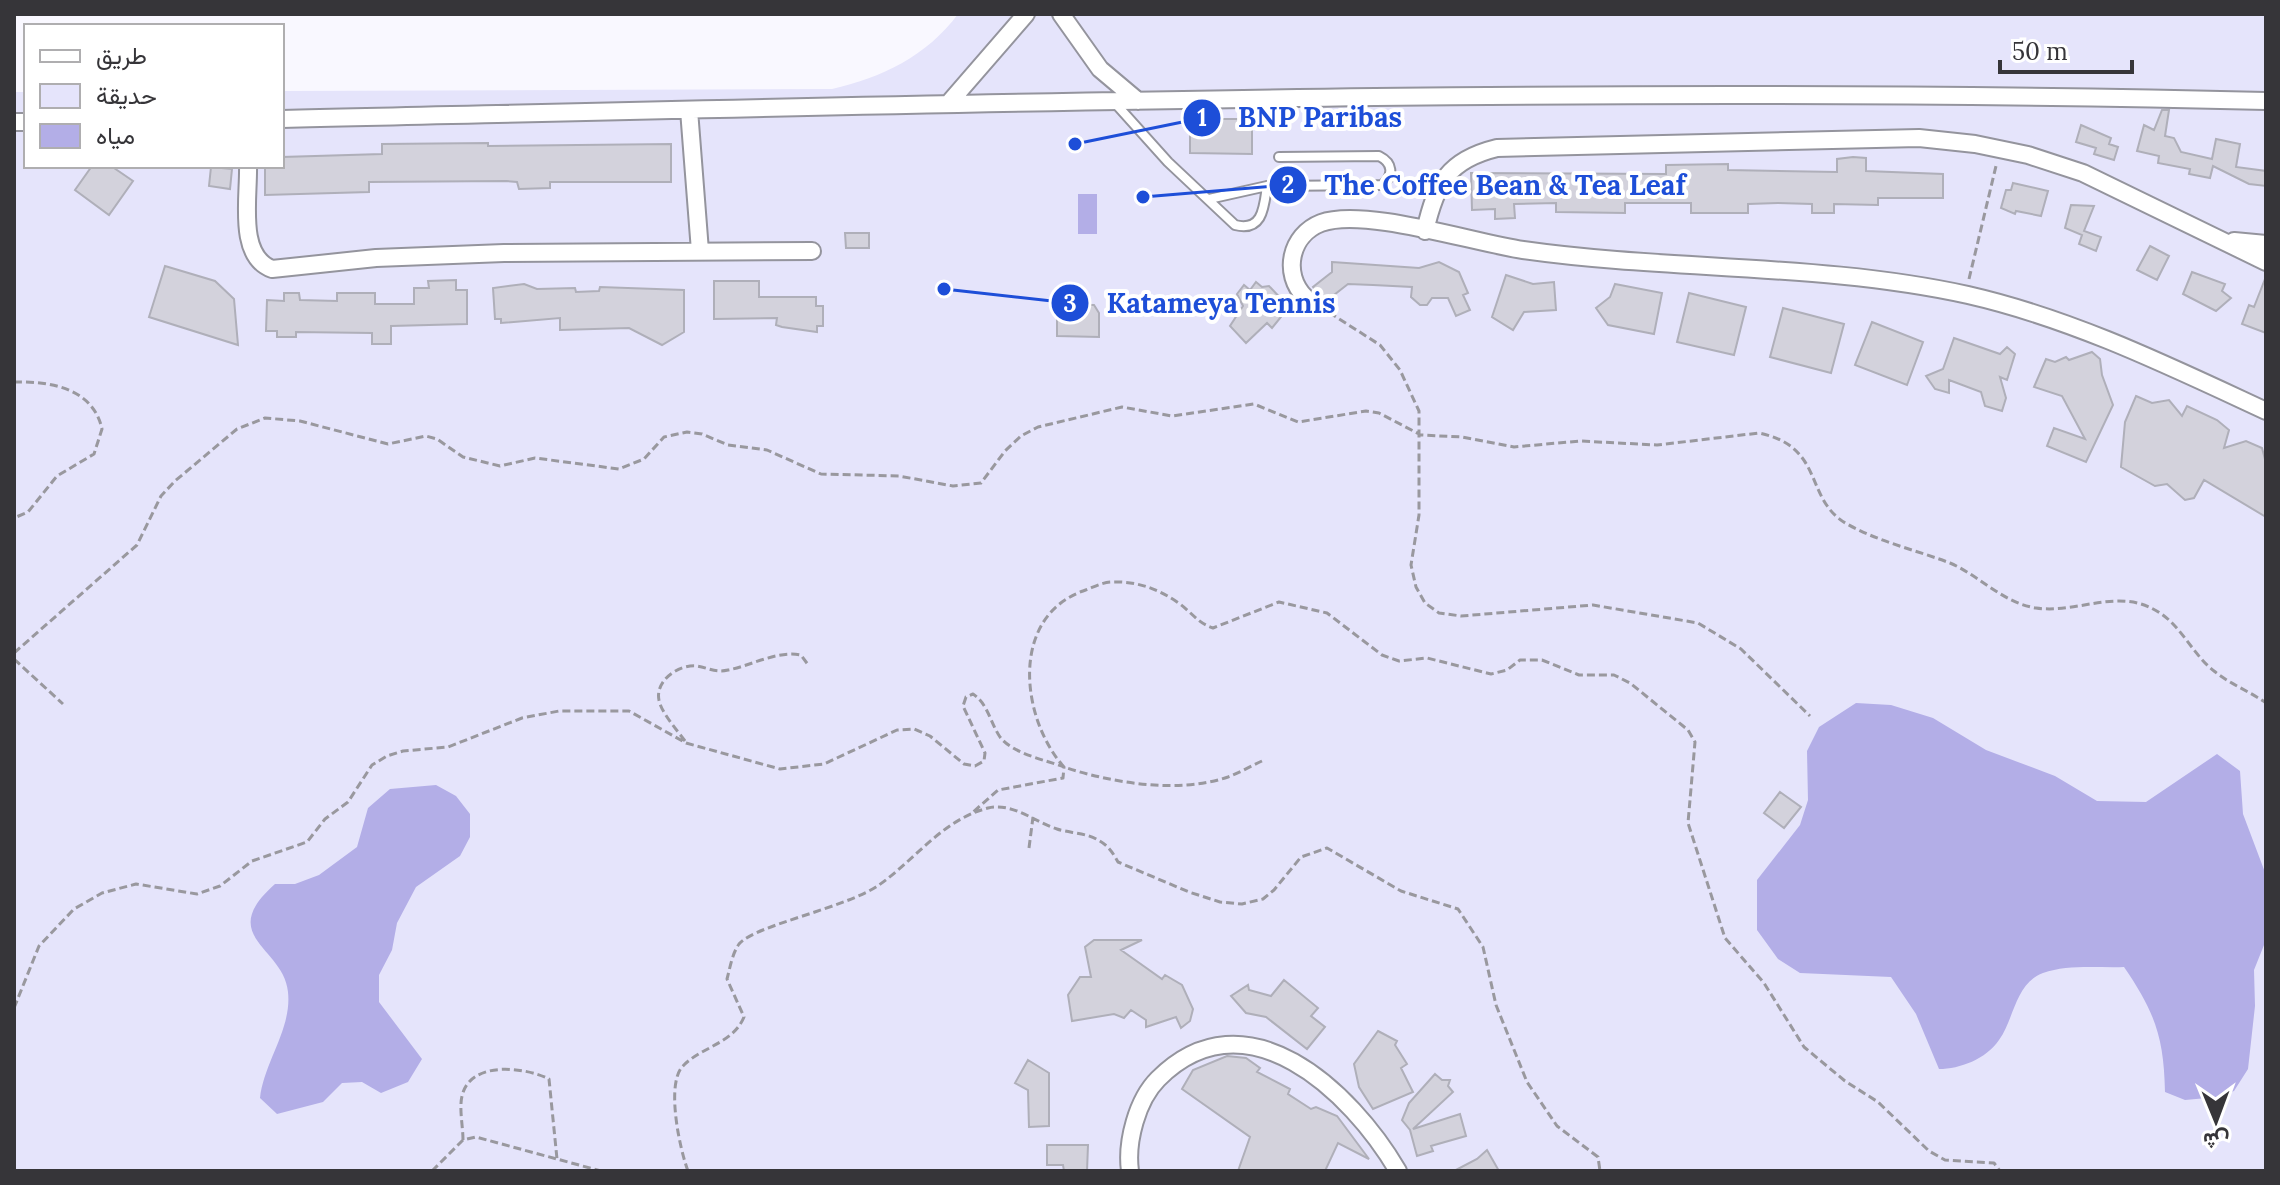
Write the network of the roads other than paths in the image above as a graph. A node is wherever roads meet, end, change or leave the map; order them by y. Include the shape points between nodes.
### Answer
1 (1026, 14) edge
2 (1061, 14) edge
3 (1138, 101) junction
4 (2266, 101) edge
5 (1115, 102) junction
6 (948, 104) junction
7 (689, 110) junction
8 (284, 119) edge
9 (1279, 157) dead end
10 (248, 168) edge
11 (1267, 186) junction
12 (1209, 199) junction
13 (1425, 231) junction
14 (2225, 240) junction
15 (2266, 244) edge
16 (700, 251) junction
17 (812, 251) dead end
18 (2266, 262) edge
19 (1305, 297) road end
20 (2266, 411) edge
21 (1130, 1171) edge
22 (1398, 1171) edge

1 - 6 street
2 - 3 street via 1100,69
3 - 4 street via 1767,96
3 - 5 street
5 - 6 street
5 - 12 lane
6 - 7 street
7 - 8 street
7 - 16 street
9 - 11 lane via 1379,156 1391,169 1382,185
10 - 16 street via 250,245 255,258 272,269 451,255
11 - 12 lane
11 - 12 lane via 1262,216 1248,226 1230,221
13 - 14 street via 1441,182 1455,165 1497,148 1919,138 2001,148 2083,173
13 - 19 street via 1373,221 1324,222 1310,228 1293,252 1291,267
13 - 20 street via 1572,256 1857,279 1965,295 2081,330
14 - 15 street
14 - 18 street
16 - 17 street
21 - 22 street via 1132,1138 1153,1084 1196,1052 1249,1045 1310,1072 1363,1120

